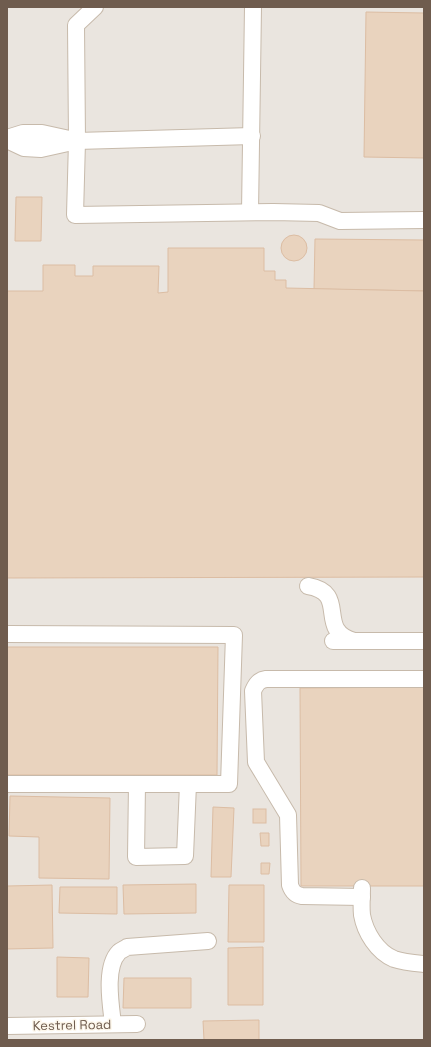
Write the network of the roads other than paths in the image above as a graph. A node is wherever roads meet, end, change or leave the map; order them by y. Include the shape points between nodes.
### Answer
1 (95, 7) edge
2 (253, 7) edge
3 (252, 136) junction
4 (7, 139) edge
5 (77, 141) junction
6 (250, 212) junction
7 (424, 220) edge
8 (308, 586) dead end
9 (7, 634) edge
10 (333, 641) dead end
11 (356, 641) junction
12 (424, 641) edge
13 (424, 679) edge
14 (7, 784) edge
15 (137, 784) junction
16 (188, 784) junction
17 (208, 941) dead end
18 (424, 964) edge
19 (113, 1024) junction
20 (137, 1024) dead end
21 (7, 1026) edge

1 - 5 street via 76,25
2 - 3 street
3 - 5 street
3 - 6 street
4 - 5 street via 24,148 41,149
5 - 6 street via 76,215
6 - 7 street via 319,213 340,221
8 - 11 street via 324,592 331,602 336,628 345,637
9 - 16 street via 234,636 230,784
10 - 11 street
11 - 12 street
13 - 18 street via 262,679 254,691 256,762 288,815 291,889 302,896 362,891 362,915 367,931 377,946 392,958
14 - 15 street
15 - 16 street
15 - 16 street via 136,857 185,856
17 - 19 street via 127,947 118,953 110,974
19 - 20 street, Kestrel Road
19 - 21 street, Kestrel Road

